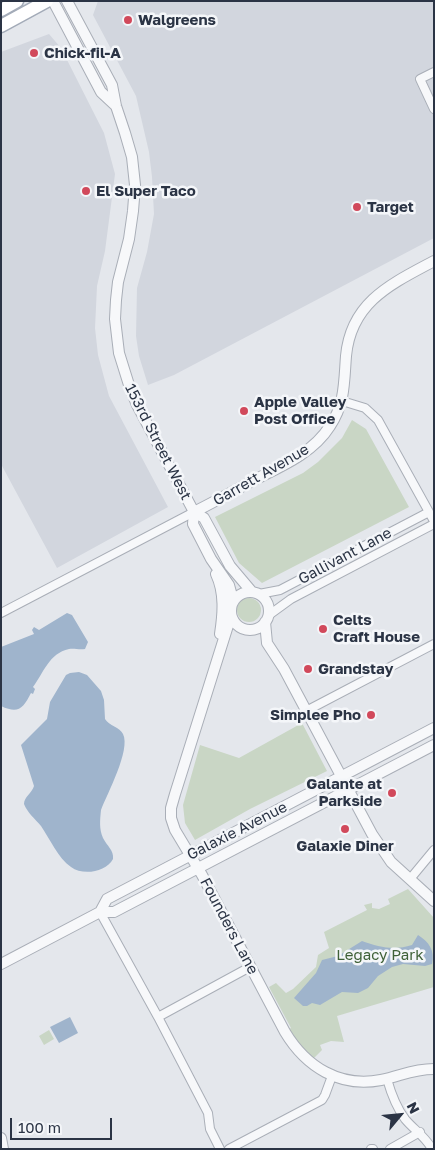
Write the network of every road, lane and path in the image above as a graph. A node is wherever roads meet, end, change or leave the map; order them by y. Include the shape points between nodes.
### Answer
1 (17, 1) edge
2 (47, 1) edge
3 (53, 1) edge
4 (67, 1) edge
5 (1, 10) edge
6 (1, 26) edge
7 (434, 72) edge
8 (116, 106) junction
9 (434, 109) edge
10 (434, 262) edge
11 (342, 401) junction
12 (194, 512) junction
13 (429, 512) junction
14 (434, 522) edge
15 (211, 559) junction
16 (256, 593) junction
17 (231, 611) junction
18 (1, 614) edge
19 (267, 618) junction
20 (434, 644) edge
21 (217, 658) junction
22 (306, 711) junction
23 (434, 728) edge
24 (434, 745) edge
25 (342, 777) junction
26 (348, 790) junction
27 (434, 850) edge
28 (190, 856) junction
29 (198, 868) junction
30 (410, 879) junction
31 (434, 902) edge
32 (100, 912) junction
33 (1, 964) edge
34 (250, 967) junction
35 (158, 1017) junction
36 (434, 1069) edge
37 (332, 1076) junction
38 (387, 1079) junction
39 (420, 1132) junction
40 (220, 1149) edge
41 (229, 1149) edge
42 (390, 1149) edge
43 (432, 1149) edge

1 - 5 main road
2 - 6 main road
3 - 8 street, 153rd Street West via 101,92
4 - 8 street, 153rd Street West via 112,85
7 - 9 street via 420,79
8 - 12 street, 153rd Street West via 132,157 134,185 132,224 116,300 119,353 137,405
10 - 11 street, Garrett Avenue via 384,289 359,316 348,346
11 - 12 street, Garrett Avenue via 330,426 310,449
11 - 13 street via 365,408 378,420
12 - 15 street, 153rd Street West via 193,524
12 - 16 street, 153rd Street West via 204,518 230,566
12 - 18 street, Garrett Avenue
13 - 14 street
13 - 16 street, Gallivant Lane via 280,590
14 - 19 street, Gallivant Lane via 309,589
15 - 17 street, 153rd Street West via 229,585
15 - 21 street, Founders Lane via 222,596
16 - 17 street via 241,594
16 - 19 street via 267,603
17 - 19 street via 238,626 249,630
17 - 21 street, Founders Lane
19 - 22 street via 267,643
20 - 22 street
21 - 28 street, Founders Lane via 171,808 175,830
22 - 25 street
23 - 25 street, Galaxie Avenue
24 - 26 street, Galaxie Avenue
25 - 26 street
25 - 28 street, Galaxie Avenue
26 - 29 street, Galaxie Avenue
26 - 30 street via 384,854
27 - 30 street
28 - 29 street, Founders Lane
28 - 32 street, Galaxie Avenue via 107,899
29 - 32 street, Galaxie Avenue via 114,912
29 - 34 street, Founders Lane
30 - 31 street
32 - 33 street, Galaxie Avenue
32 - 35 street
34 - 35 street
34 - 37 street, Founders Lane via 294,1047 314,1066
35 - 40 street via 208,1113 210,1129
36 - 38 street, Founders Lane via 417,1070
37 - 38 street, Founders Lane via 364,1082
37 - 41 street via 322,1100
38 - 39 street via 398,1107
39 - 42 street
39 - 43 street

